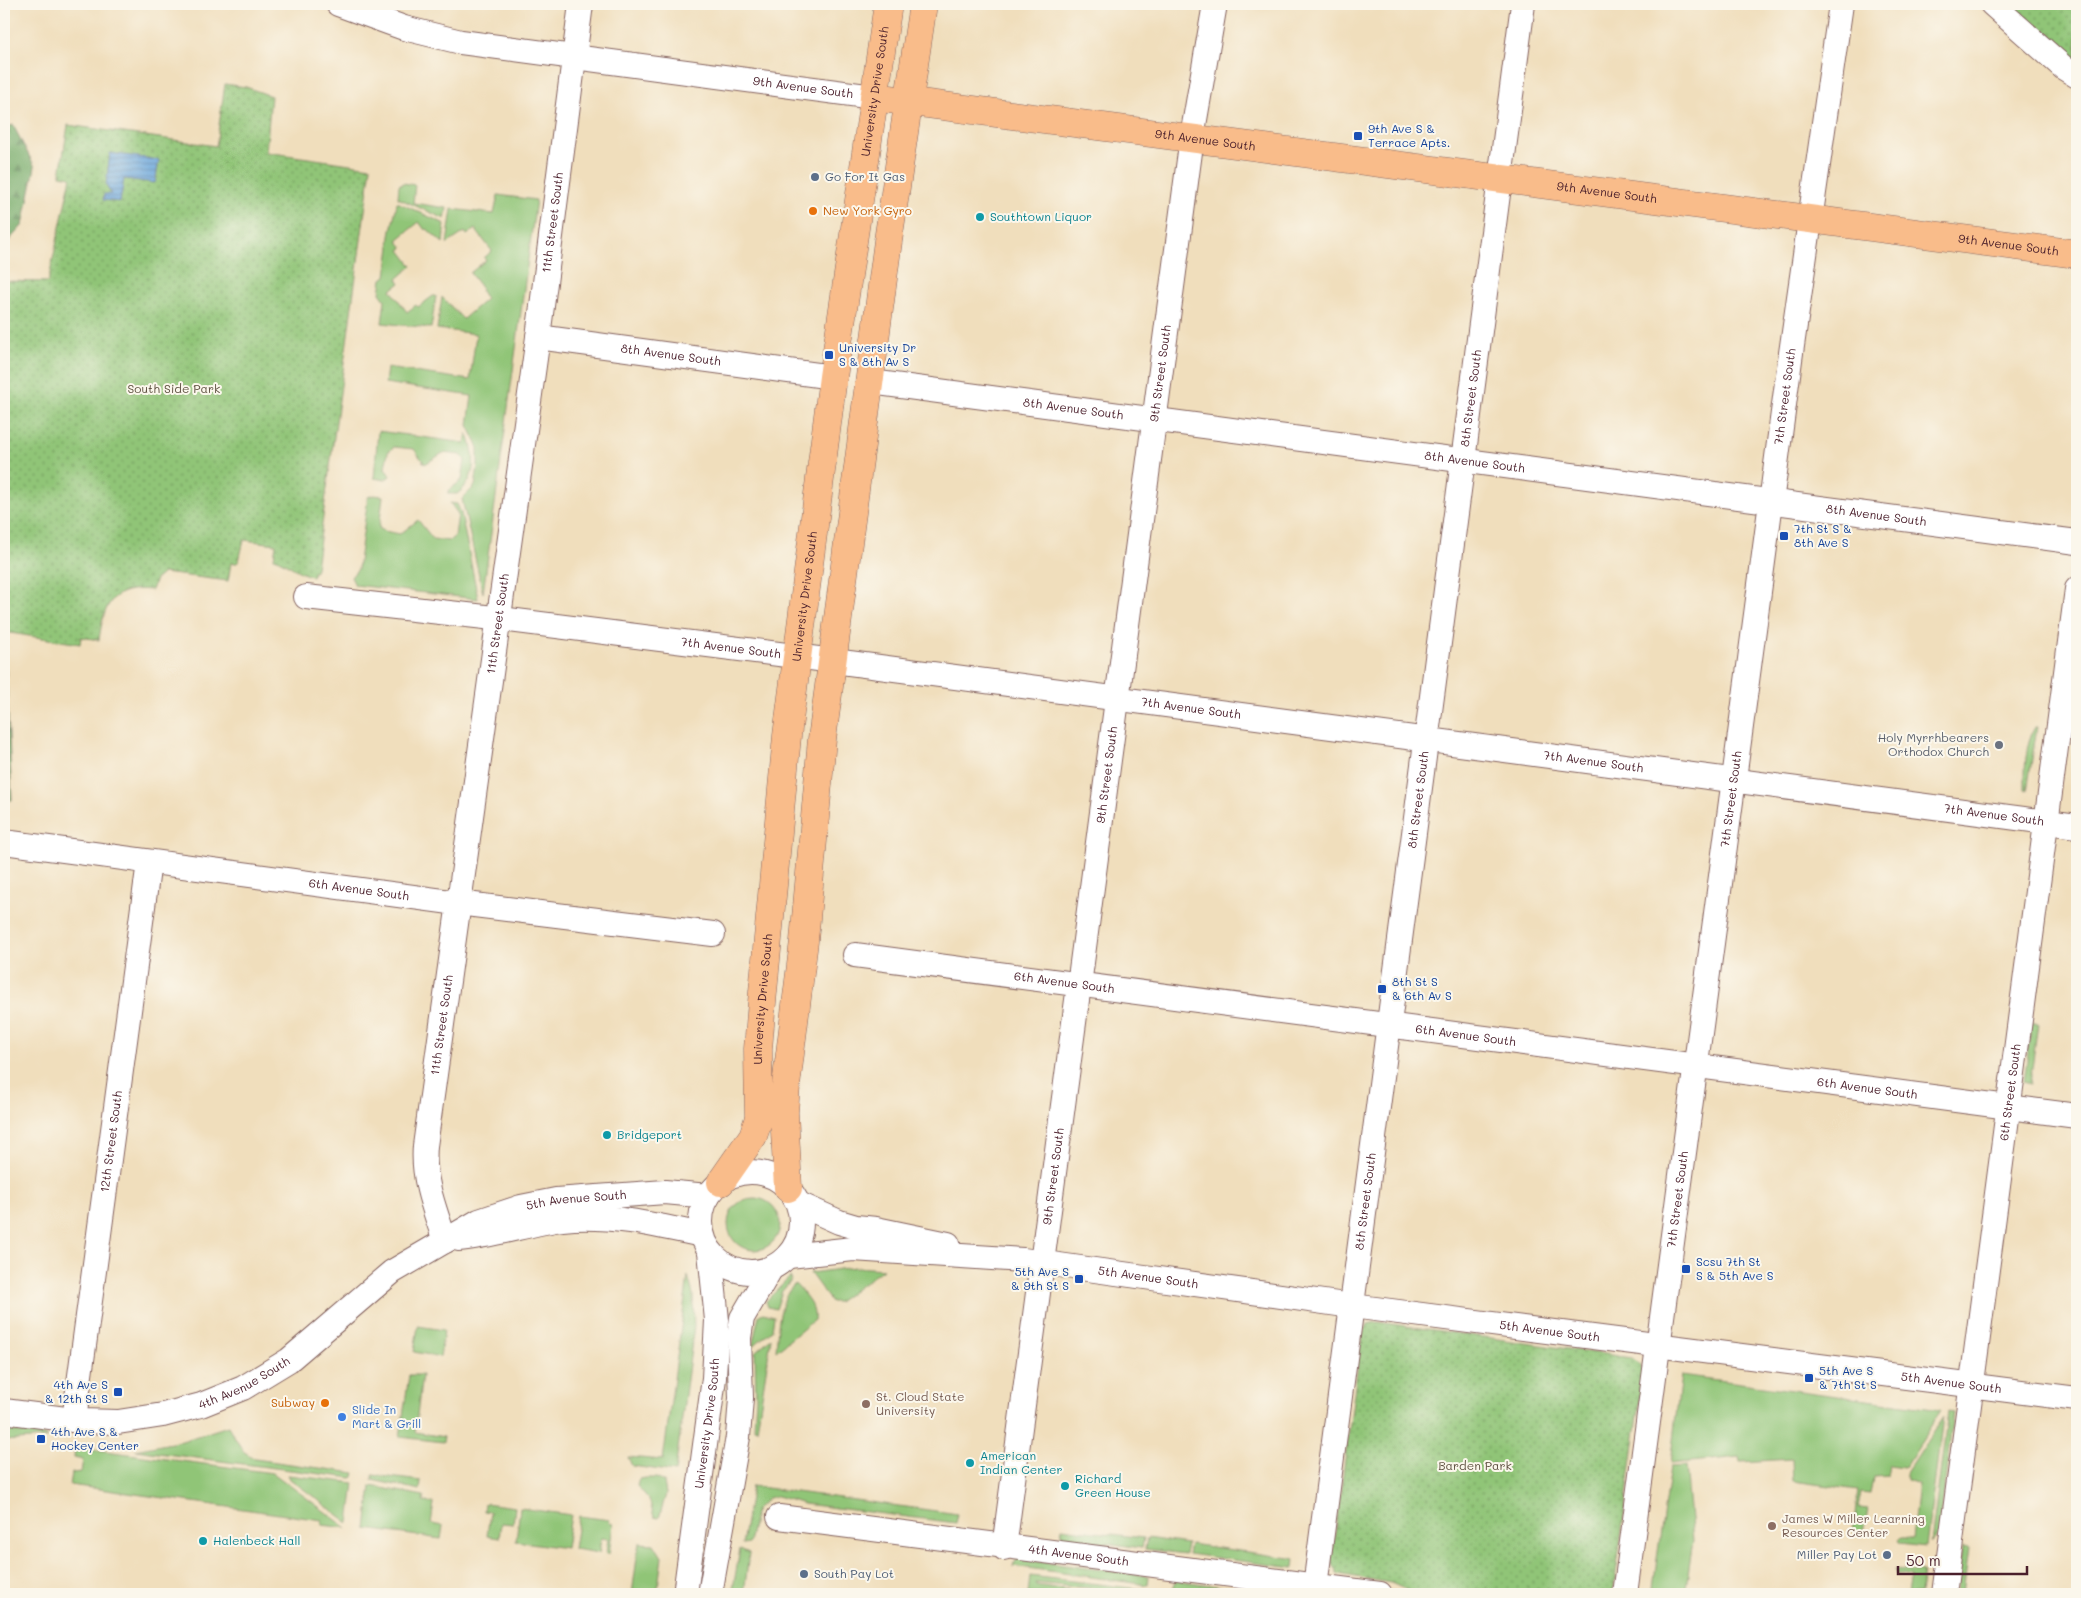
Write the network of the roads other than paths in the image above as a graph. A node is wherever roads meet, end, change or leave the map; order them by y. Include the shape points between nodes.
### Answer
1 (338, 4) edge
2 (581, 4) edge
3 (888, 4) edge
4 (923, 4) edge
5 (1215, 4) edge
6 (1523, 4) edge
7 (1841, 4) edge
8 (1992, 4) edge
9 (575, 57) junction
10 (2077, 76) edge
11 (874, 97) junction
12 (909, 102) junction
13 (1192, 137) junction
14 (1500, 178) junction
15 (1810, 219) junction
16 (2077, 254) edge
17 (538, 337) junction
18 (833, 377) junction
19 (871, 382) junction
20 (1154, 419) junction
21 (1463, 460) junction
22 (1772, 501) junction
23 (2077, 542) edge
24 (2077, 589) edge
25 (306, 597) dead end
26 (498, 618) junction
27 (798, 657) junction
28 (834, 662) junction
29 (1117, 701) junction
30 (1426, 740) junction
31 (1734, 781) junction
32 (2046, 822) junction
33 (2077, 826) edge
34 (4, 842) edge
35 (149, 862) junction
36 (458, 904) junction
37 (713, 934) dead end
38 (855, 955) dead end
39 (1079, 985) junction
40 (1389, 1025) junction
41 (1696, 1068) junction
42 (2008, 1107) junction
43 (2077, 1116) edge
44 (714, 1189) junction
45 (794, 1196) junction
46 (448, 1240) junction
47 (706, 1243) junction
48 (789, 1256) junction
49 (1033, 1262) junction
50 (770, 1270) junction
51 (1352, 1306) junction
52 (1660, 1345) junction
53 (1971, 1384) junction
54 (2077, 1399) edge
55 (4, 1411) edge
56 (74, 1420) junction
57 (779, 1518) dead end
58 (1004, 1548) junction
59 (1314, 1590) edge
60 (685, 1594) edge
61 (710, 1594) edge
62 (1380, 1594) edge
63 (1625, 1594) edge
64 (1944, 1594) edge

1 - 9 street, 9th Avenue South via 404,28 461,42
2 - 9 street, 11th Street South
3 - 11 main road, University Drive South
4 - 12 main road
5 - 13 street, 9th Street South
6 - 14 street, 8th Street South
7 - 15 street, 7th Street South
8 - 10 street
9 - 11 street, 9th Avenue South
9 - 17 street, 11th Street South
11 - 12 main road, 9th Avenue South
11 - 18 main road, University Drive South
12 - 13 main road, 9th Avenue South
12 - 19 main road
13 - 14 main road, 9th Avenue South
13 - 20 street, 9th Street South
14 - 15 main road, 9th Avenue South
14 - 21 street, 8th Street South
15 - 16 main road, 9th Avenue South
15 - 22 street, 7th Street South
17 - 18 street, 8th Avenue South
17 - 26 street, 11th Street South
18 - 27 main road, University Drive South
19 - 20 street, 8th Avenue South
19 - 28 main road
20 - 21 street, 8th Avenue South
20 - 29 street, 9th Street South
21 - 22 street, 8th Avenue South
21 - 30 street, 8th Street South
22 - 23 street, 8th Avenue South
22 - 31 street, 7th Street South
24 - 32 street, 6th Street South
25 - 26 street, 7th Avenue South
26 - 27 street, 7th Avenue South
26 - 36 street, 11th Street South
27 - 28 street, 7th Avenue South
27 - 44 main road, University Drive South via 787,736 761,1013 759,1118 753,1136
28 - 29 street, 7th Avenue South
28 - 45 main road via 822,739 804,941 784,1112
29 - 30 street, 7th Avenue South
29 - 39 street, 9th Street South
30 - 31 street, 7th Avenue South
30 - 40 street, 8th Street South
31 - 32 street, 7th Avenue South
31 - 41 street, 7th Street South
32 - 33 street, 7th Avenue South
32 - 42 street, 6th Street South
34 - 35 street, 6th Avenue South
35 - 36 street, 6th Avenue South
35 - 56 street, 12th Street South
36 - 37 street, 6th Avenue South
36 - 46 street, 11th Street South via 424,1156 429,1188
38 - 39 street, 6th Avenue South
39 - 40 street, 6th Avenue South
39 - 49 street, 9th Street South
40 - 41 street, 6th Avenue South
40 - 51 street, 8th Street South
41 - 42 street, 6th Avenue South
41 - 52 street, 7th Street South
42 - 43 street, 6th Avenue South
42 - 53 street, 6th Street South
44 - 45 street via 734,1174 763,1173 777,1178
44 - 46 street, 5th Avenue South via 556,1200 478,1221
44 - 47 street via 701,1221
45 - 48 street via 802,1218 801,1231
45 - 49 street, 5th Avenue South via 839,1222 856,1227
46 - 47 street, 5th Avenue South via 586,1218 632,1220
46 - 56 street, 4th Avenue South via 379,1282 289,1360 223,1397 141,1419 118,1422
47 - 50 street via 722,1263 737,1271
47 - 60 street, University Drive South via 717,1320 714,1378
48 - 49 street, 5th Avenue South via 853,1249
48 - 50 street
49 - 51 street, 5th Avenue South
49 - 58 street, 9th Street South
50 - 61 street, University Drive South via 742,1318 738,1438
51 - 52 street, 5th Avenue South
51 - 59 street, 8th Street South
52 - 53 street, 5th Avenue South
52 - 63 street, 7th Street South
53 - 54 street, 5th Avenue South
53 - 64 street, 6th Street South
55 - 56 street, 4th Avenue South
57 - 58 street, 4th Avenue South
58 - 59 street, 4th Avenue South
59 - 62 street, 4th Avenue South

